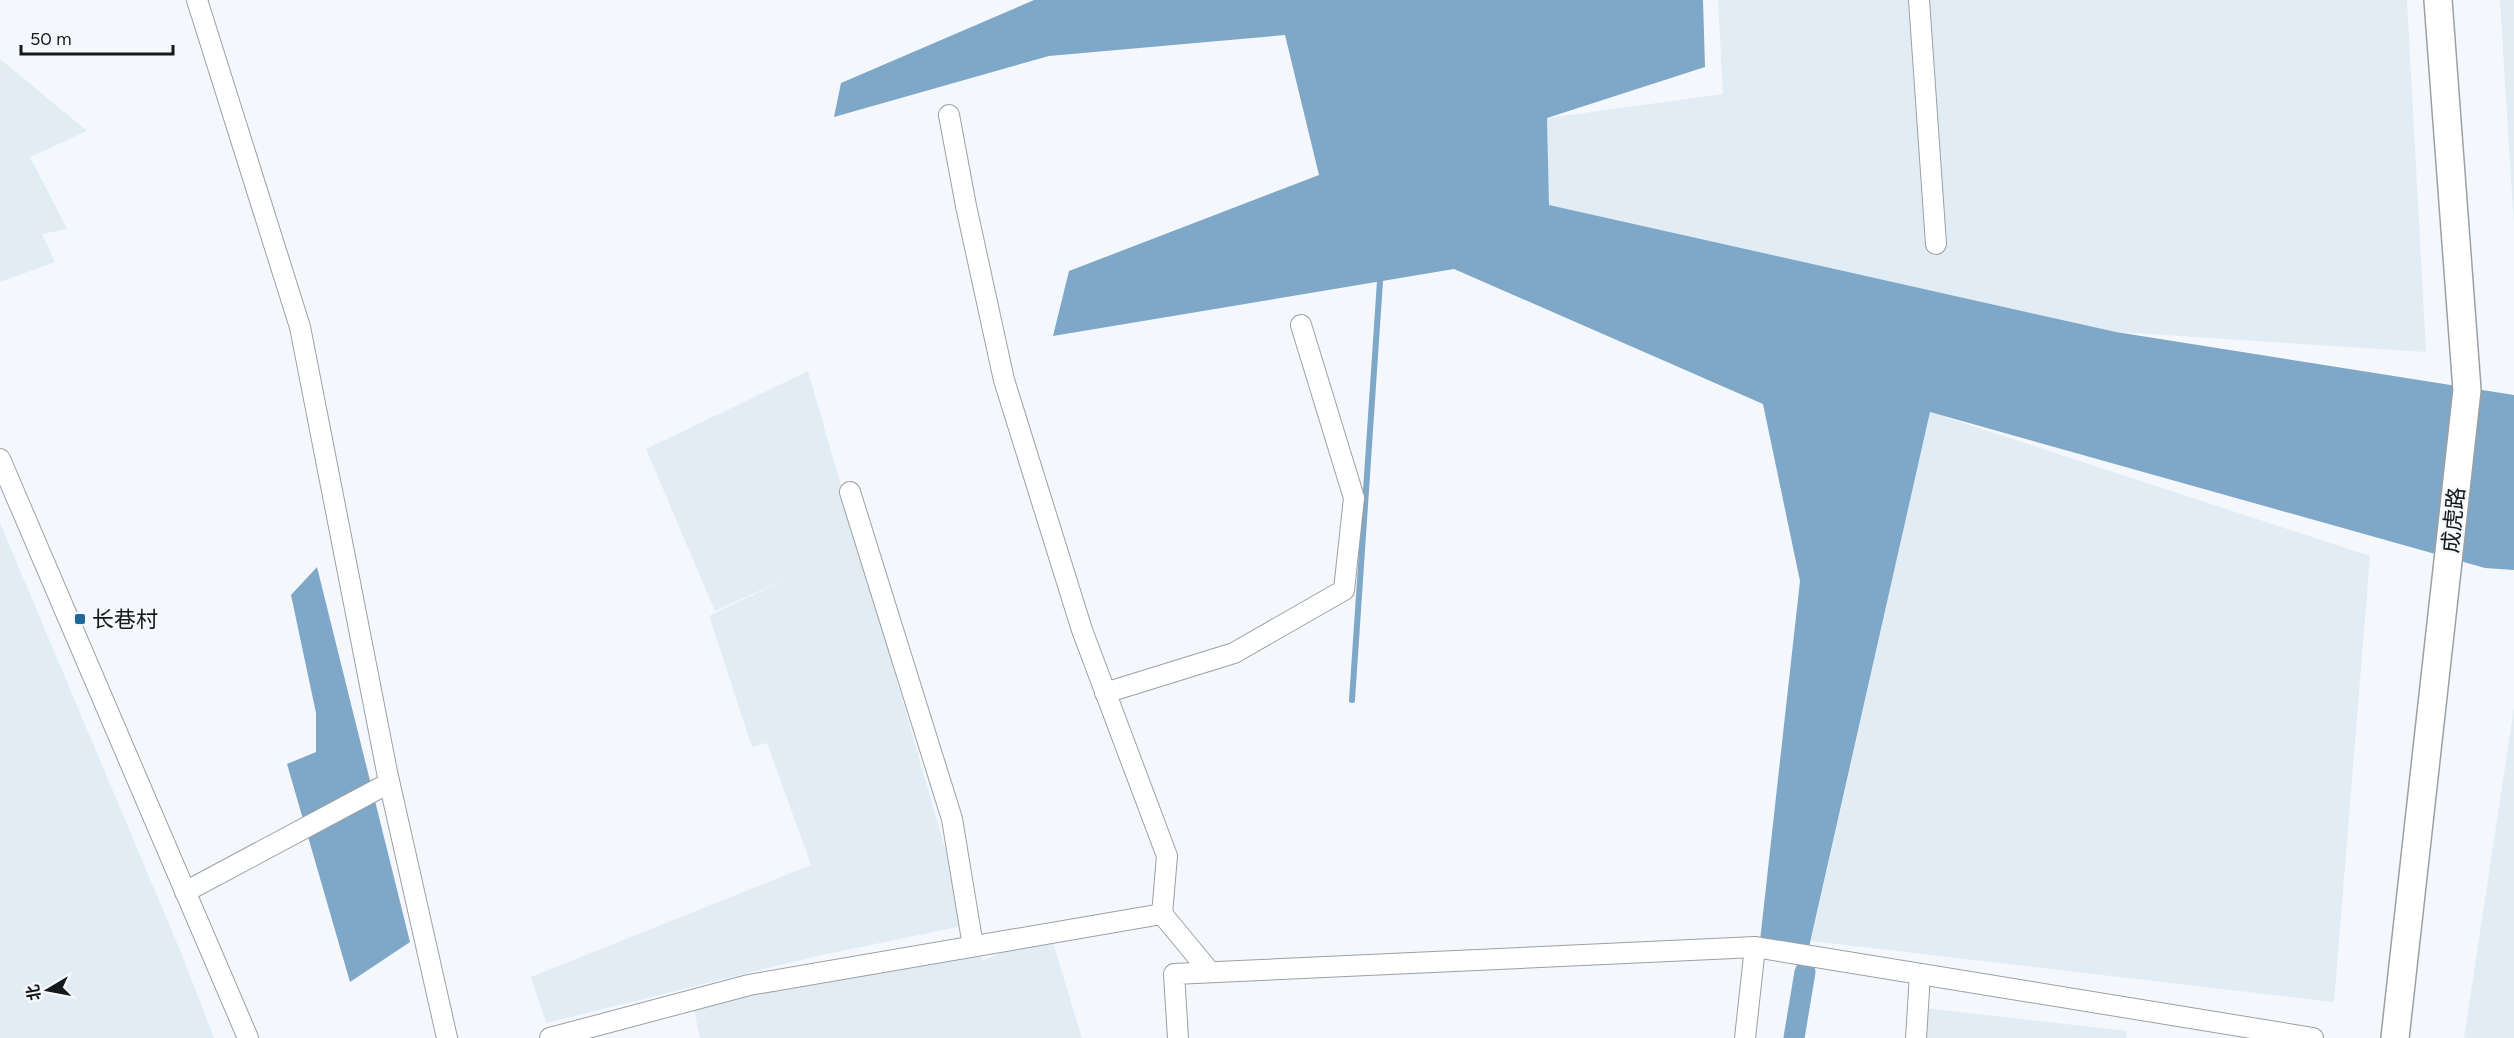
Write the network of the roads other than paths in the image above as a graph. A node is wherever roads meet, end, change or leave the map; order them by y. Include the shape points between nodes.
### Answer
1 (197, 0) edge
2 (1919, 0) edge
3 (2438, 0) edge
4 (950, 115) dead end
5 (1936, 244) dead end
6 (1301, 325) dead end
7 (0, 459) edge
8 (850, 492) dead end
9 (1105, 693) junction
10 (389, 783) junction
11 (185, 892) junction
12 (1162, 914) junction
13 (973, 946) junction
14 (1755, 947) junction
15 (1210, 972) junction
16 (1920, 974) junction
17 (248, 1038) edge
18 (447, 1038) edge
19 (549, 1038) edge
20 (1178, 1038) edge
21 (1744, 1038) edge
22 (1916, 1038) edge
23 (2313, 1038) edge
24 (2396, 1038) edge

1 - 10 street via 300,327
2 - 5 street
3 - 24 street, 成虎路 via 2467,390
4 - 9 street via 1005,380
6 - 9 street via 1354,498 1344,590 1234,653
7 - 11 street
8 - 13 street via 952,819
9 - 12 street via 1167,856
10 - 11 street
10 - 18 street
11 - 17 street
12 - 13 street
12 - 15 street
13 - 19 street via 749,985
14 - 15 street
14 - 16 street
14 - 21 street
15 - 20 street via 1174,974
16 - 22 street
16 - 23 street

